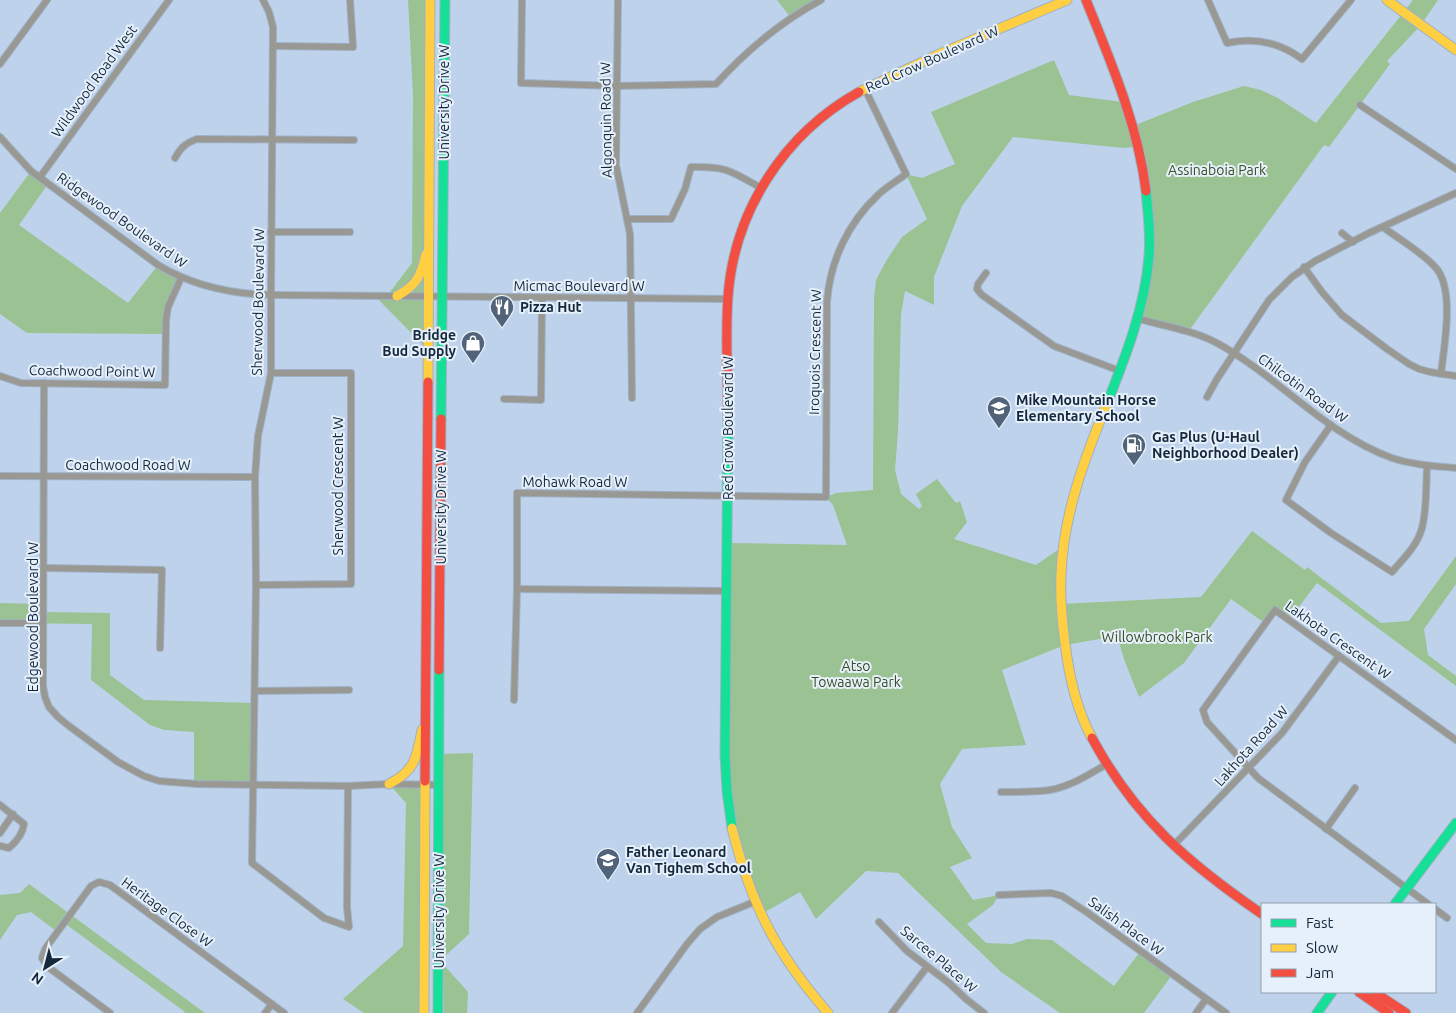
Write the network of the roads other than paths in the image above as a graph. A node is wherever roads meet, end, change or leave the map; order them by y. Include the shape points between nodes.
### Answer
1 (47, 0) edge
2 (169, 0) edge
3 (263, 0) edge
4 (350, 0) edge
5 (430, 0) edge
6 (445, 0) edge
7 (522, 0) edge
8 (618, 0) edge
9 (821, 0) edge
10 (1067, 0) edge
11 (1086, 0) edge
12 (1208, 0) edge
13 (1351, 0) edge
14 (1387, 0) edge
15 (274, 46) junction
16 (1456, 50) edge
17 (0, 64) edge
18 (616, 86) junction
19 (865, 89) junction
20 (1360, 105) dead end
21 (0, 137) edge
22 (272, 140) junction
23 (354, 140) dead end
24 (175, 158) dead end
25 (1456, 169) edge
26 (40, 178) junction
27 (761, 188) junction
28 (1456, 193) edge
29 (628, 219) junction
30 (1383, 227) junction
31 (271, 232) junction
32 (350, 232) dead end
33 (1342, 233) dead end
34 (429, 239) junction
35 (1353, 242) junction
36 (1304, 267) junction
37 (986, 273) dead end
38 (181, 278) junction
39 (270, 295) junction
40 (397, 296) junction
41 (429, 296) junction
42 (443, 297) junction
43 (542, 298) junction
44 (632, 299) junction
45 (728, 299) junction
46 (1139, 319) junction
47 (1234, 354) junction
48 (1120, 371) junction
49 (272, 373) junction
50 (1442, 374) junction
51 (0, 376) edge
52 (1456, 376) edge
53 (44, 383) junction
54 (1207, 397) dead end
55 (632, 398) dead end
56 (504, 399) dead end
57 (1331, 425) junction
58 (1427, 466) junction
59 (1456, 468) edge
60 (0, 476) edge
61 (44, 477) junction
62 (255, 478) junction
63 (728, 495) junction
64 (45, 568) junction
65 (256, 585) junction
66 (517, 589) junction
67 (727, 591) junction
68 (0, 623) edge
69 (43, 623) junction
70 (160, 648) dead end
71 (1339, 656) junction
72 (349, 690) dead end
73 (255, 691) junction
74 (514, 700) dead end
75 (424, 723) junction
76 (1456, 740) edge
77 (1105, 764) junction
78 (1249, 768) junction
79 (389, 784) junction
80 (253, 785) junction
81 (424, 785) junction
82 (438, 785) junction
83 (348, 786) junction
84 (1355, 788) dead end
85 (1001, 792) dead end
86 (0, 805) edge
87 (13, 814) junction
88 (1456, 822) edge
89 (1326, 829) junction
90 (0, 833) edge
91 (0, 846) edge
92 (1173, 846) junction
93 (1407, 889) junction
94 (999, 895) dead end
95 (754, 902) junction
96 (1396, 903) edge
97 (1427, 903) edge
98 (1436, 910) edge
99 (1261, 913) edge
100 (1447, 918) dead end
101 (879, 922) dead end
102 (927, 967) junction
103 (1331, 993) edge
104 (1361, 993) edge
105 (1376, 993) edge
106 (1206, 999) junction
107 (272, 1004) junction
108 (110, 1013) edge
109 (265, 1013) edge
110 (284, 1013) edge
111 (424, 1013) edge
112 (438, 1013) edge
113 (637, 1013) edge
114 (828, 1013) edge
115 (892, 1013) edge
116 (984, 1013) edge
117 (1196, 1013) edge
118 (1226, 1013) edge
119 (1317, 1013) edge
120 (1389, 1013) edge
121 (1406, 1013) edge

1 - 17 street
2 - 26 street, Wildwood Road West
3 - 15 street, Sherwood Boulevard W via 273,27
4 - 15 street via 353,47
5 - 34 street, University Drive W
6 - 42 street, University Drive W
7 - 18 street via 521,83
8 - 18 street, Algonquin Road W
9 - 18 street via 757,43 716,84
10 - 19 street, Red Crow Boulevard W via 899,71
11 - 46 street via 1125,100 1148,194 1149,254
12 - 13 street via 1227,42 1255,40 1274,43 1302,59
14 - 16 street
15 - 22 street, Sherwood Boulevard W
18 - 29 street, Algonquin Road W via 616,165
19 - 27 street, Red Crow Boulevard W via 815,121 784,154
19 - 63 street, Iroquois Crescent W via 906,174 867,206 846,236 832,271 827,302 826,496
20 - 25 street
21 - 26 street, Ridgewood Boulevard W
22 - 23 street
22 - 24 street via 197,139 180,148
22 - 31 street, Sherwood Boulevard W
26 - 38 street, Ridgewood Boulevard W
27 - 29 street via 725,168 691,167 671,219
27 - 45 street, Red Crow Boulevard W via 737,248
28 - 30 street
29 - 44 street, Algonquin Road W
30 - 35 street
30 - 50 street via 1436,268 1446,287
31 - 32 street
31 - 39 street, Sherwood Boulevard W
33 - 35 street
34 - 40 street via 419,280 410,290
34 - 41 street, University Drive W
35 - 36 street
36 - 47 street via 1270,300
36 - 50 street via 1352,324 1409,364
37 - 48 street via 977,289 982,295 1054,346
38 - 39 street, Ridgewood Boulevard W via 233,293
38 - 53 street, Coachwood Point W via 166,320 166,385
39 - 40 street, Ridgewood Boulevard W
39 - 49 street, Sherwood Boulevard W
40 - 41 street, Ridgewood Boulevard W
41 - 42 street, Micmac Boulevard W
41 - 75 street, University Drive W
42 - 43 street, Micmac Boulevard W
42 - 82 street, University Drive W
43 - 44 street, Micmac Boulevard W
43 - 56 street via 541,400
44 - 45 street, Micmac Boulevard W
44 - 55 street, Algonquin Road W
45 - 63 street, Red Crow Boulevard W
46 - 47 street, Chilcotin Road W via 1198,335
46 - 48 street
47 - 54 street
47 - 57 street, Chilcotin Road W
48 - 77 street via 1072,502 1062,547 1060,584 1069,675 1095,747
49 - 62 street, Sherwood Boulevard W via 258,436
49 - 65 street, Sherwood Crescent W via 352,373 351,584
50 - 52 street
51 - 53 street, Coachwood Point W via 21,383
53 - 61 street, Edgewood Boulevard W
57 - 58 street, Chilcotin Road W via 1359,443 1392,458
57 - 58 street via 1304,462 1286,500 1331,534 1392,572 1421,533
58 - 59 street, Chilcotin Road W
60 - 61 street, Coachwood Road W
61 - 62 street, Coachwood Road W
61 - 64 street, Edgewood Boulevard W
62 - 65 street, Sherwood Boulevard W
63 - 66 street, Mohawk Road W via 517,493
63 - 67 street, Red Crow Boulevard W
64 - 69 street, Edgewood Boulevard W
64 - 70 street via 162,570
65 - 73 street, Sherwood Boulevard W
66 - 67 street
66 - 74 street, Mohawk Road W
67 - 95 street, Red Crow Boulevard W via 725,777 736,847
68 - 69 street
69 - 80 street, Edgewood Boulevard W via 45,697 49,707 69,726 118,762 159,781
71 - 76 street, Lakhota Crescent W
71 - 78 street, Lakhota Road W via 1282,733
71 - 78 street, Lakhota Crescent W via 1275,610 1203,710 1207,722
72 - 73 street
73 - 80 street, Sherwood Boulevard W
75 - 79 street via 411,770 402,779
75 - 81 street, University Drive W
77 - 85 street via 1062,787 1042,792
77 - 92 street via 1135,805
78 - 89 street, Lakhota Crescent W via 1270,788
78 - 92 street, Lakhota Road W
79 - 81 street, Edgewood Boulevard W
79 - 83 street, Edgewood Boulevard W
80 - 83 street, Edgewood Boulevard W
80 - 83 street, Sherwood Boulevard W via 252,863 324,918 349,927
81 - 82 street, Edgewood Boulevard W
81 - 111 street, University Drive W
82 - 112 street, University Drive W
84 - 89 street
86 - 87 street
87 - 90 street
87 - 91 street via 24,824 24,830 9,848
88 - 93 street
89 - 93 street, Lakhota Crescent W
92 - 99 street via 1221,886
93 - 96 street
93 - 97 street, Lakhota Crescent W
94 - 106 street, Salish Place W via 1051,893 1062,896
95 - 113 street via 717,916 700,928
95 - 114 street, Red Crow Boulevard W via 784,957
98 - 100 street
101 - 102 street, Sarcee Place W
102 - 115 street
102 - 116 street, Sarcee Place W
103 - 119 street
104 - 120 street
105 - 121 street
106 - 117 street
106 - 118 street, Salish Place W
107 - 108 street, Heritage Close W via 110,885 100,882 92,886 45,949 42,958 48,967
107 - 109 street
107 - 110 street, Heritage Close W

